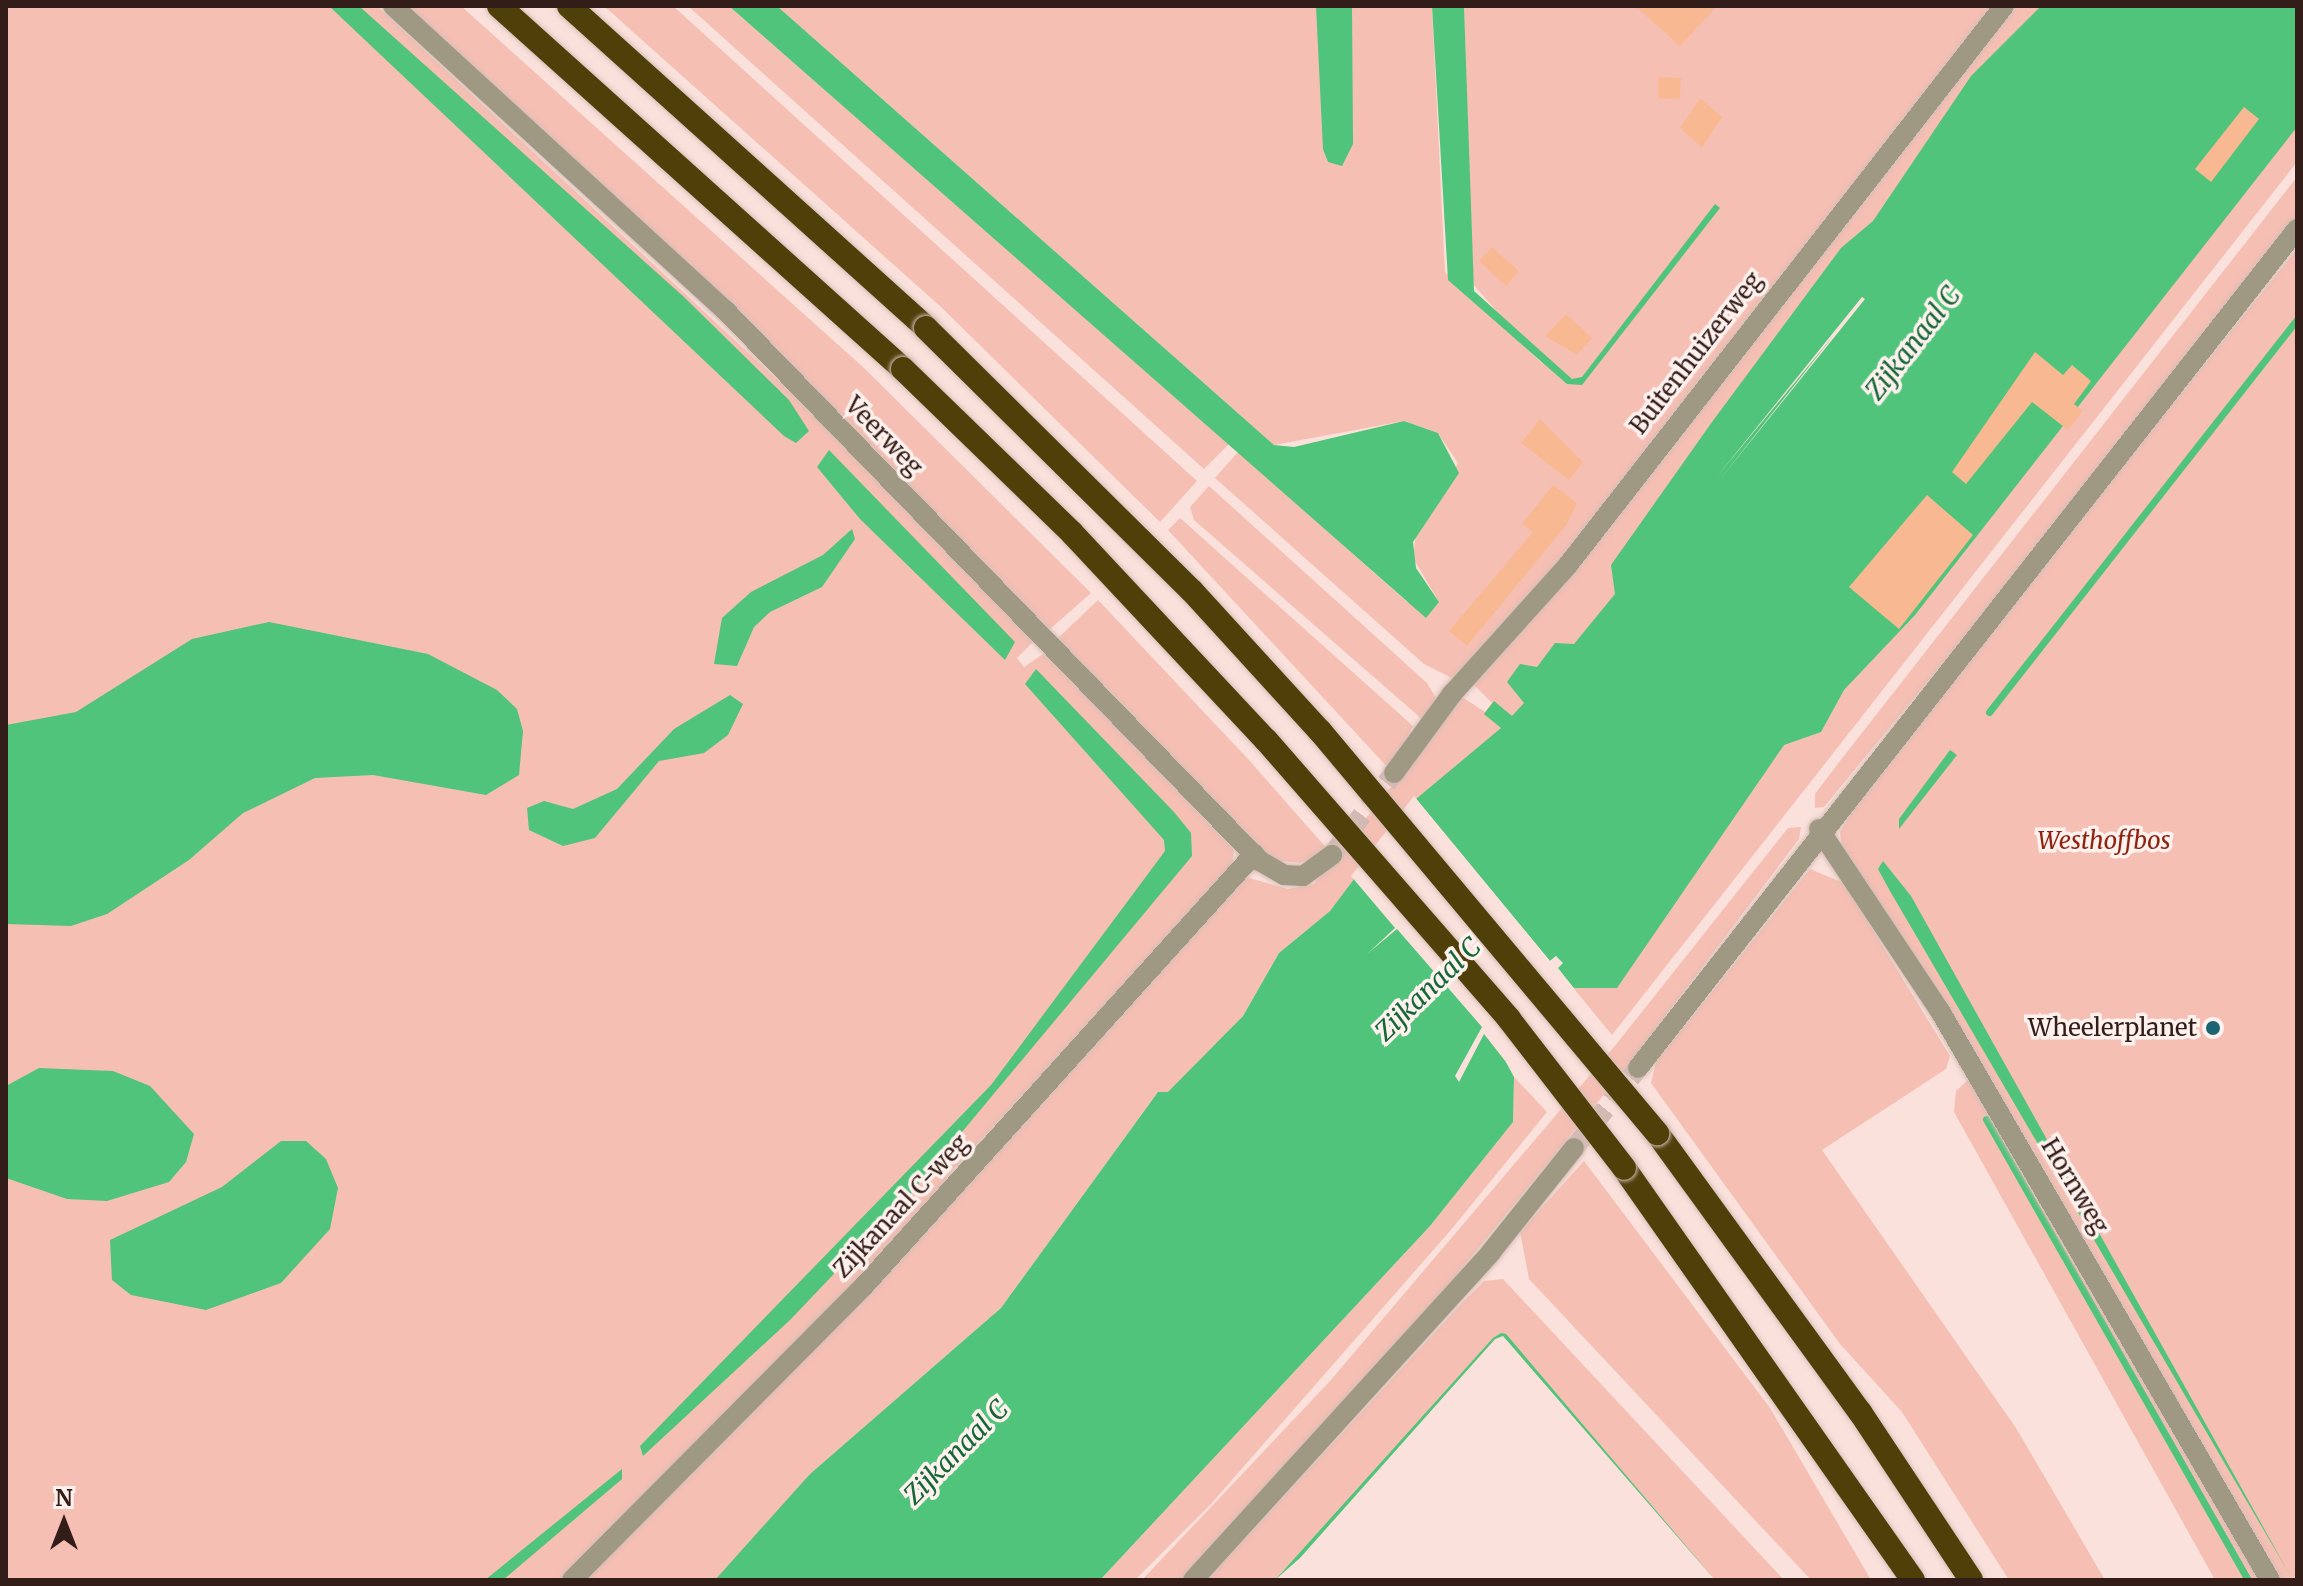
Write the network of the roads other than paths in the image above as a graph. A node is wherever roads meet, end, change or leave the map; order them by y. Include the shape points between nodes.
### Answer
1 (393, 6) edge
2 (499, 6) edge
3 (569, 6) edge
4 (2004, 6) edge
5 (2297, 229) edge
6 (1394, 773) tunnel mouth
7 (1819, 829) junction
8 (1254, 854) junction
9 (1332, 855) tunnel mouth
10 (1638, 1068) tunnel mouth
11 (1574, 1148) tunnel mouth
12 (572, 1580) edge
13 (1193, 1580) edge
14 (1913, 1580) edge
15 (1971, 1580) edge
16 (2270, 1580) edge

1 - 8 street, Veerweg via 726,311
2 - 14 highway, bridge via 903,369 1072,533 1266,740 1499,1007 1624,1168
3 - 15 highway, bridge via 926,328 1082,479 1320,731 1657,1133 1860,1412
4 - 6 street, Buitenhuizerweg via 1568,565 1425,729
5 - 7 street
7 - 10 street
7 - 16 street, Hornweg via 1940,1011
8 - 9 street, Veerweg via 1274,872 1294,876 1313,873
8 - 12 street, Zijkanaal C-weg via 893,1255
11 - 13 street via 1491,1252

